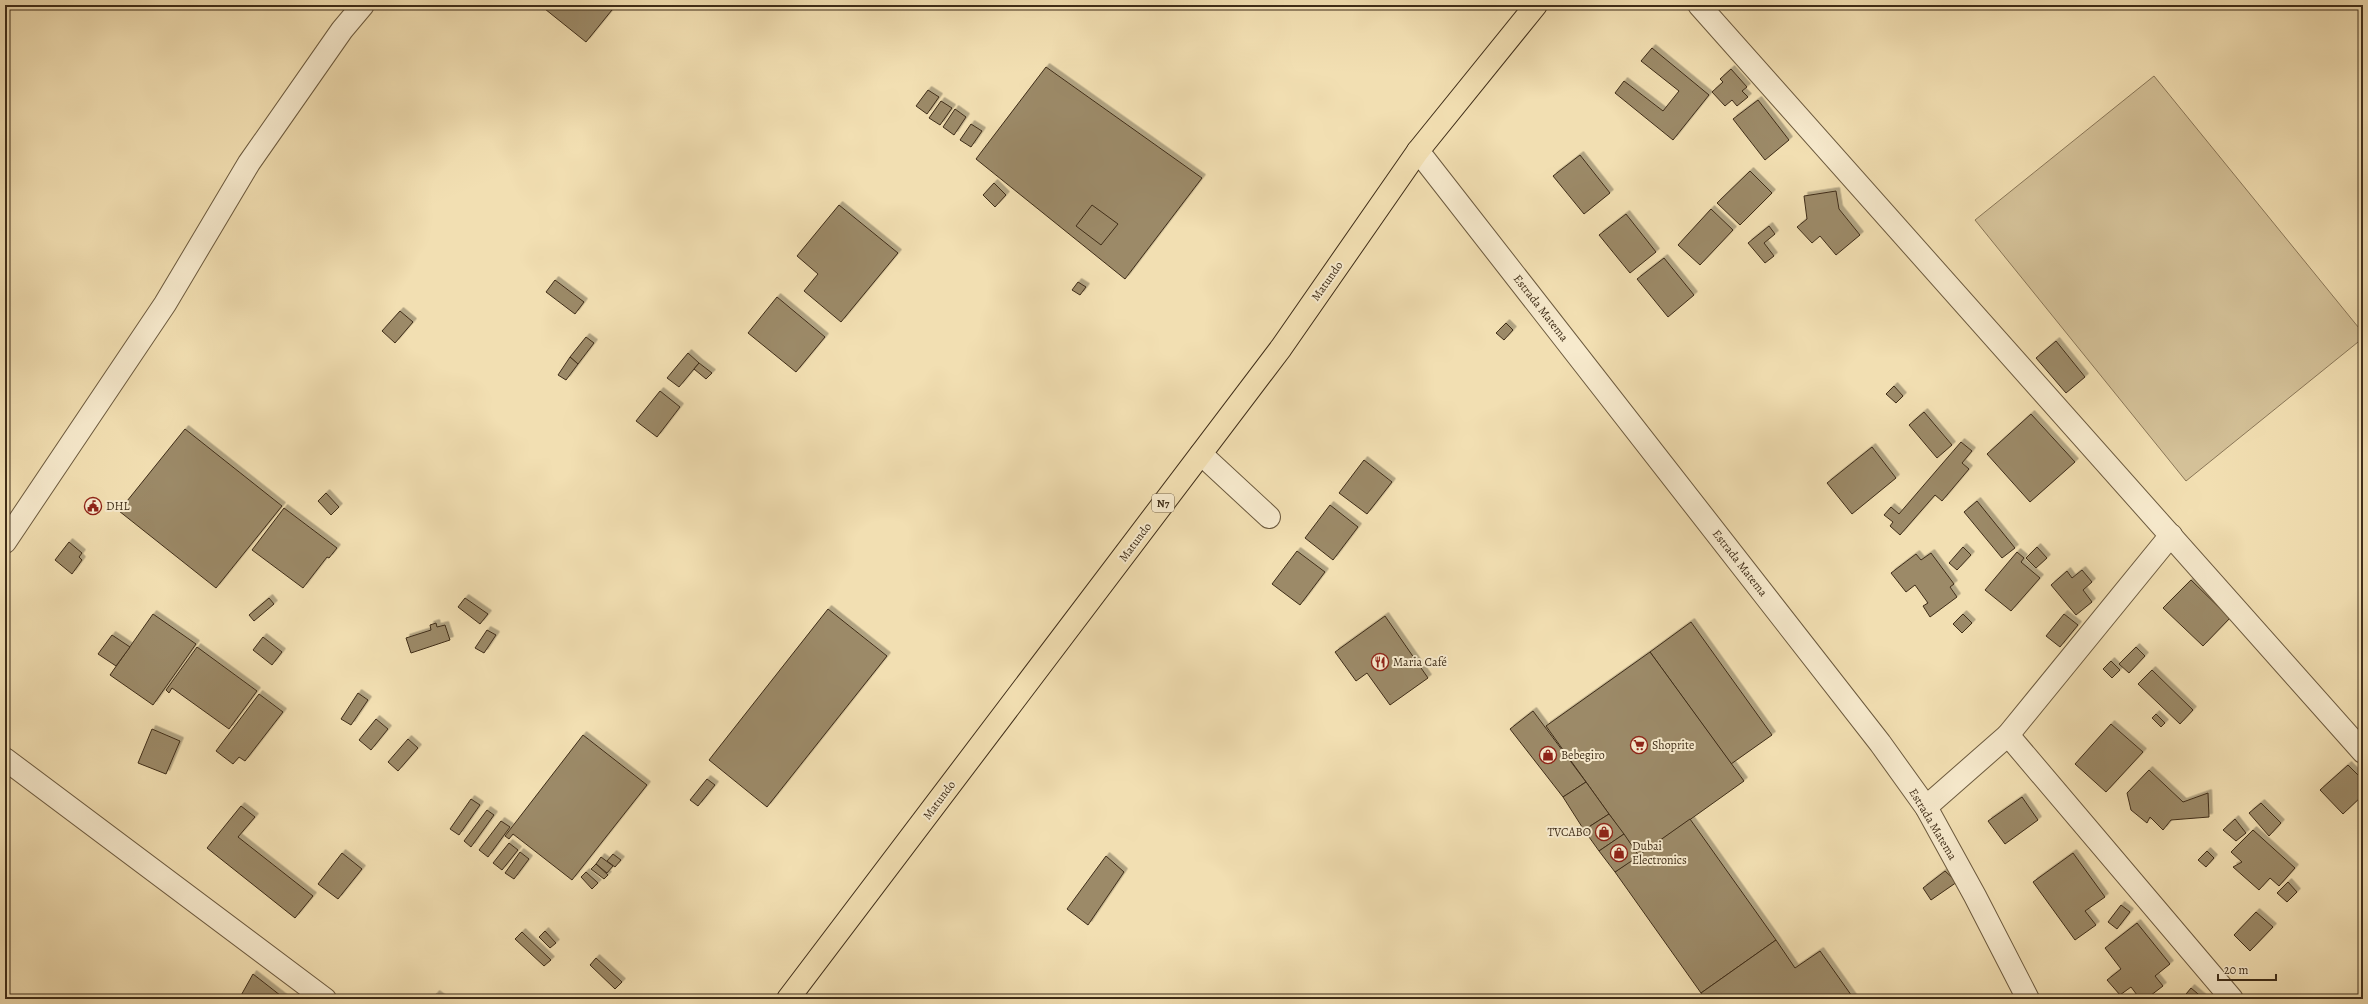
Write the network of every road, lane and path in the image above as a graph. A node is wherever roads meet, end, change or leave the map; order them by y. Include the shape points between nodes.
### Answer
1 (363, 5) edge
2 (1536, 5) edge
3 (1699, 5) edge
4 (1418, 151) junction
5 (1200, 454) junction
6 (1268, 517) dead end
7 (2171, 535) junction
8 (5, 542) edge
9 (2008, 735) junction
10 (2363, 752) edge
11 (5, 759) edge
12 (1926, 807) junction
13 (325, 999) edge
14 (788, 999) edge
15 (2028, 999) edge
16 (2232, 999) edge

1 - 8 street via 342,30 250,163 165,304
2 - 4 main road, Matundo / N7
3 - 7 street
4 - 5 main road, Matundo / N7 via 1281,348
4 - 12 street, Estrada Matema via 1880,743
5 - 6 street
5 - 14 main road, Matundo / N7
7 - 9 street
7 - 10 street
9 - 12 street
9 - 16 street
11 - 13 street
12 - 15 street, Estrada Matema

